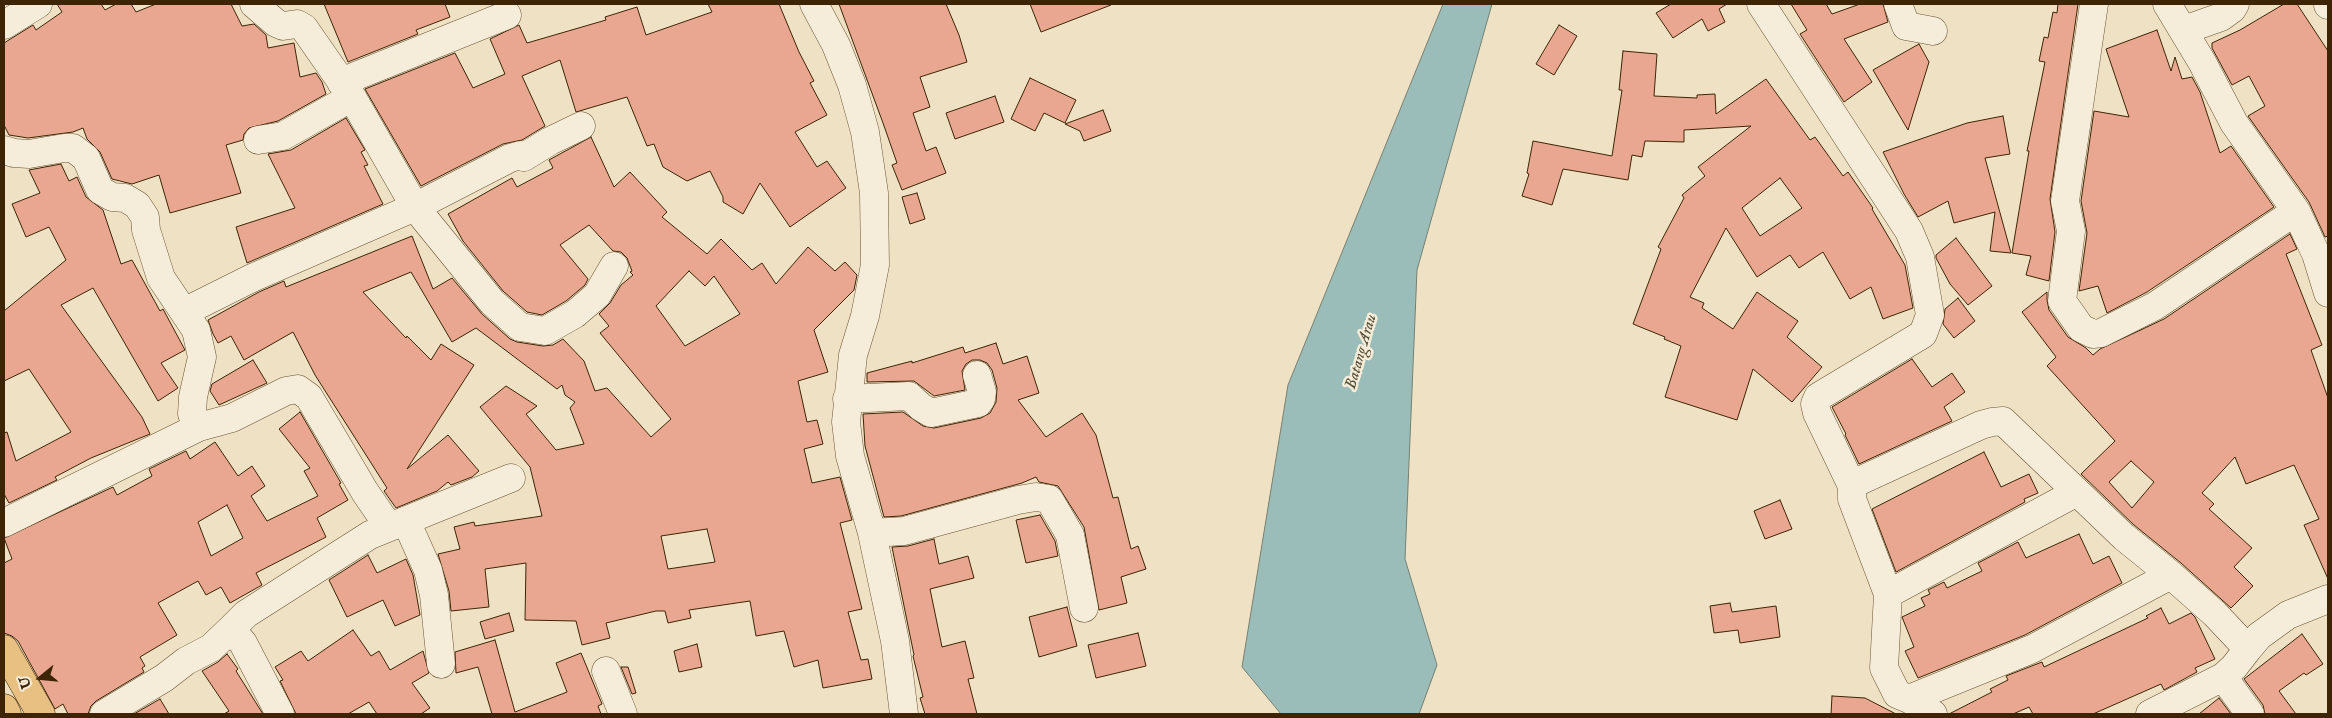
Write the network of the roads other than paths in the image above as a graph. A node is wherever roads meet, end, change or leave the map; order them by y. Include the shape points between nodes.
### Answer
1 (38, 4) edge
2 (254, 4) edge
3 (814, 4) edge
4 (1761, 4) edge
5 (1898, 4) edge
6 (2094, 4) edge
7 (2167, 4) edge
8 (2235, 4) edge
9 (508, 15) dead end
10 (4, 24) edge
11 (2184, 30) junction
12 (1933, 32) dead end
13 (347, 90) junction
14 (581, 126) dead end
15 (258, 140) dead end
16 (4, 150) edge
17 (415, 207) junction
18 (2296, 211) junction
19 (614, 266) dead end
20 (2328, 293) edge
21 (184, 312) junction
22 (977, 375) dead end
23 (847, 398) junction
24 (199, 427) junction
25 (511, 478) dead end
26 (1852, 486) junction
27 (2077, 492) junction
28 (4, 522) edge
29 (398, 524) junction
30 (872, 532) junction
31 (2171, 576) junction
32 (1888, 594) junction
33 (2328, 599) edge
34 (1084, 608) dead end
35 (232, 630) junction
36 (4, 649) edge
37 (2248, 649) junction
38 (441, 664) dead end
39 (606, 671) dead end
40 (2223, 677) junction
41 (1908, 699) junction
42 (4, 708) edge
43 (8, 714) edge
44 (41, 714) edge
45 (104, 714) edge
46 (280, 714) edge
47 (623, 714) edge
48 (904, 714) edge
49 (1933, 714) edge
50 (2150, 714) edge
51 (2250, 714) edge

1 - 10 street
2 - 13 street via 276,23 283,26 297,24 304,28
3 - 23 street via 836,45 852,85 874,193 875,265 866,316 852,355
4 - 26 street via 1910,231 1920,257 1930,315 1923,334 1818,398 1815,404
5 - 12 street via 1906,26
6 - 18 street via 2066,201 2071,231 2062,301 2081,328 2093,334 2101,332 2155,306
7 - 11 street
8 - 11 street via 2221,17
9 - 13 street
11 - 18 street via 2234,122
13 - 15 street via 283,136
13 - 17 street
14 - 17 street via 524,157 510,158
16 - 21 street via 29,154 73,148 86,158 100,190 137,205 145,217 160,278
17 - 19 street via 492,302 520,327 545,332 567,319 597,295
17 - 21 street via 252,278
18 - 20 street via 2316,254
21 - 24 street via 196,330 202,357 192,414
22 - 23 street via 982,392 978,403 931,413 909,396
23 - 30 street via 850,456
24 - 28 street
24 - 29 street via 232,418 286,391 298,389 309,397 365,492
25 - 29 street
26 - 27 street via 1981,425 2002,422
26 - 32 street via 1852,498
27 - 31 street
27 - 32 street
29 - 35 street via 370,535 246,614
29 - 38 street via 428,570 434,595
30 - 34 street via 904,530 1018,500 1049,499 1070,535
30 - 48 street via 895,641
31 - 37 street via 2215,614
31 - 41 street via 2032,650
32 - 41 street via 1884,668 1897,694
33 - 37 street via 2288,615 2259,636
35 - 45 street via 211,648
35 - 46 street via 243,643
36 - 44 highway
37 - 40 street
39 - 47 street
40 - 50 street
40 - 51 street
41 - 49 street
42 - 43 highway

